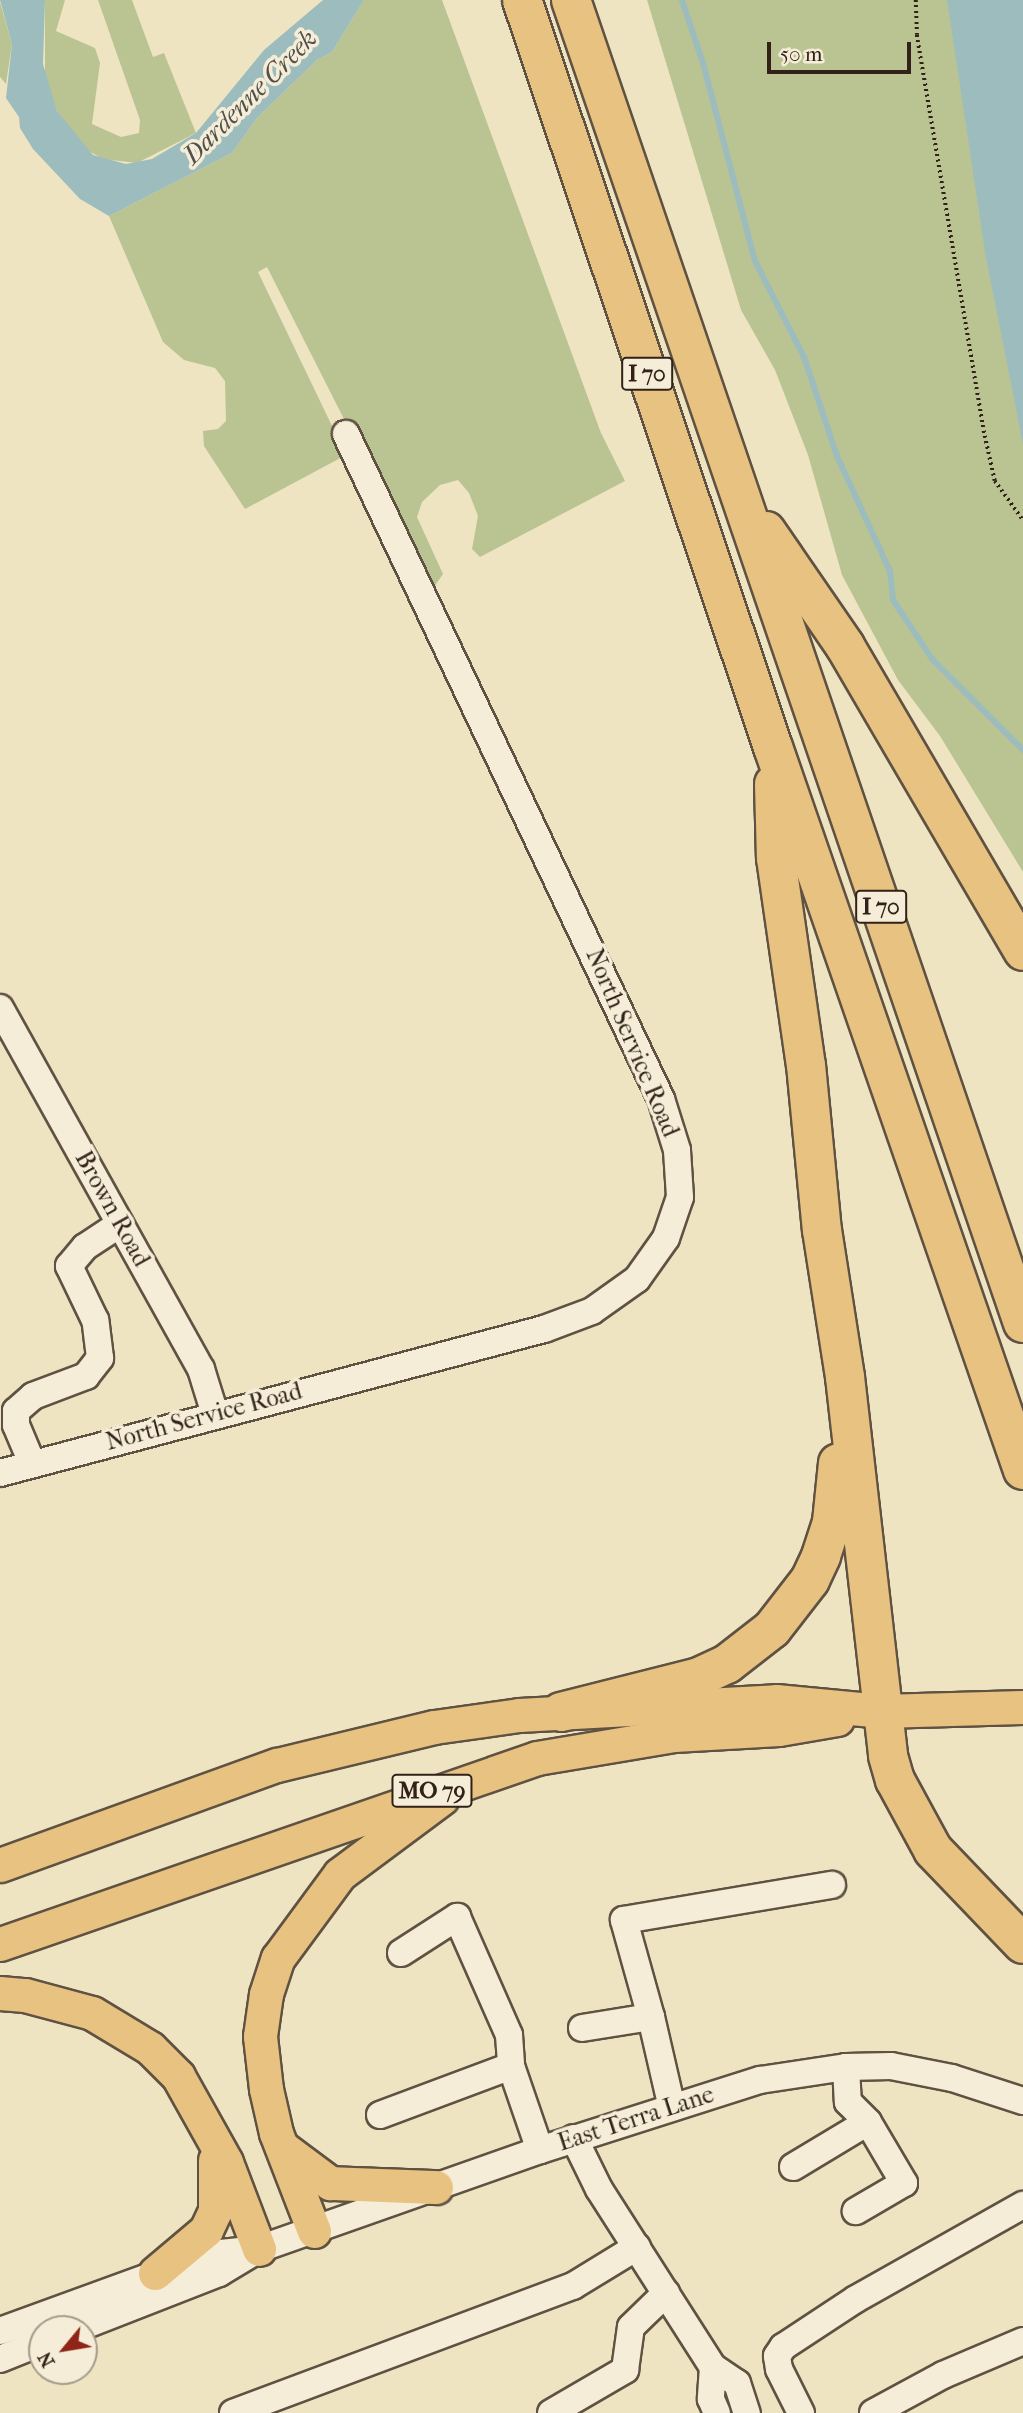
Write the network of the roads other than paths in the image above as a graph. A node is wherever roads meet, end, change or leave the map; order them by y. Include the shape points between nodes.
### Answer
1 (522, 0) edge
2 (571, 0) edge
3 (346, 433) dead end
4 (739, 491) junction
5 (773, 747) junction
6 (1023, 951) edge
7 (0, 1008) edge
8 (120, 1224) junction
9 (1023, 1323) edge
10 (845, 1377) junction
11 (215, 1414) junction
12 (33, 1463) junction
13 (1023, 1470) edge
14 (0, 1473) edge
15 (1023, 1707) edge
16 (561, 1712) junction
17 (881, 1712) junction
18 (469, 1778) junction
19 (99, 1830) junction
20 (0, 1854) edge
21 (0, 1864) edge
22 (832, 1885) dead end
23 (0, 1944) edge
24 (1023, 1944) edge
25 (401, 1953) dead end
26 (0, 1993) edge
27 (651, 2017) junction
28 (582, 2028) dead end
29 (512, 2066) junction
30 (846, 2067) junction
31 (1023, 2101) edge
32 (672, 2108) junction
33 (380, 2115) dead end
34 (868, 2122) junction
35 (574, 2138) junction
36 (213, 2141) junction
37 (282, 2146) junction
38 (541, 2150) junction
39 (793, 2167) dead end
40 (436, 2187) junction
41 (1023, 2205) edge
42 (856, 2211) dead end
43 (314, 2231) junction
44 (637, 2247) junction
45 (259, 2249) junction
46 (155, 2273) junction
47 (666, 2293) junction
48 (98, 2320) edge
49 (0, 2331) edge
50 (1023, 2341) edge
51 (28, 2348) edge
52 (0, 2359) edge
53 (713, 2367) junction
54 (233, 2413) edge
55 (551, 2413) edge
56 (717, 2413) edge
57 (747, 2413) edge
58 (801, 2413) edge
59 (873, 2413) edge

1 - 5 highway, I 70
2 - 4 highway, I 70
3 - 11 street, North Service Road via 661,1099 677,1150 680,1196 666,1238 637,1279 592,1311 544,1329
4 - 6 highway via 845,646
4 - 9 highway, I 70
5 - 10 highway via 776,858
5 - 13 highway, I 70
7 - 8 street, Brown Road
8 - 11 street, Brown Road via 201,1369
8 - 12 street via 85,1247 69,1266 95,1320 100,1358 86,1376 33,1396 16,1411 16,1425
10 - 16 highway via 832,1522 810,1580 789,1610 750,1648 699,1677
10 - 17 highway
11 - 12 street, North Service Road
12 - 14 street, North Service Road
15 - 17 main road, MO 79
16 - 17 main road, MO 79 via 776,1701
16 - 19 main road, MO 79 via 434,1727 353,1743 277,1765
17 - 18 main road, MO 79 via 779,1729 606,1744
17 - 24 highway via 895,1780 914,1820 964,1886
18 - 23 main road, MO 79
18 - 37 main road via 340,1874 278,1958 260,2036 266,2089
19 - 20 main road
19 - 21 main road, MO 79
22 - 27 street via 624,1920
25 - 29 street via 457,1917 509,2035
26 - 36 main road via 60,2003 121,2028 178,2076
27 - 28 street
27 - 32 street
29 - 33 street
29 - 38 street
30 - 31 street, East Terra Lane via 912,2070
30 - 32 street, East Terra Lane via 760,2080
30 - 34 street via 848,2102
32 - 35 street, East Terra Lane
34 - 39 street
34 - 42 street via 904,2183
35 - 38 street, East Terra Lane
35 - 44 street via 599,2189
36 - 45 main road via 226,2162
36 - 46 main road via 215,2211 206,2230
37 - 40 main road via 330,2183
37 - 43 main road
38 - 40 street, East Terra Lane
40 - 43 street, East Terra Lane
41 - 58 street via 856,2299 783,2347 777,2356 779,2369
43 - 45 street, East Terra Lane
44 - 47 street
44 - 54 street via 573,2286
45 - 46 street, East Terra Lane via 211,2254
45 - 48 street, East Terra Lane via 219,2273
46 - 49 street, East Terra Lane
47 - 53 street
47 - 55 street via 631,2327 625,2370
50 - 59 street via 943,2375
51 - 52 street
53 - 56 street via 711,2399
53 - 57 street via 737,2383

